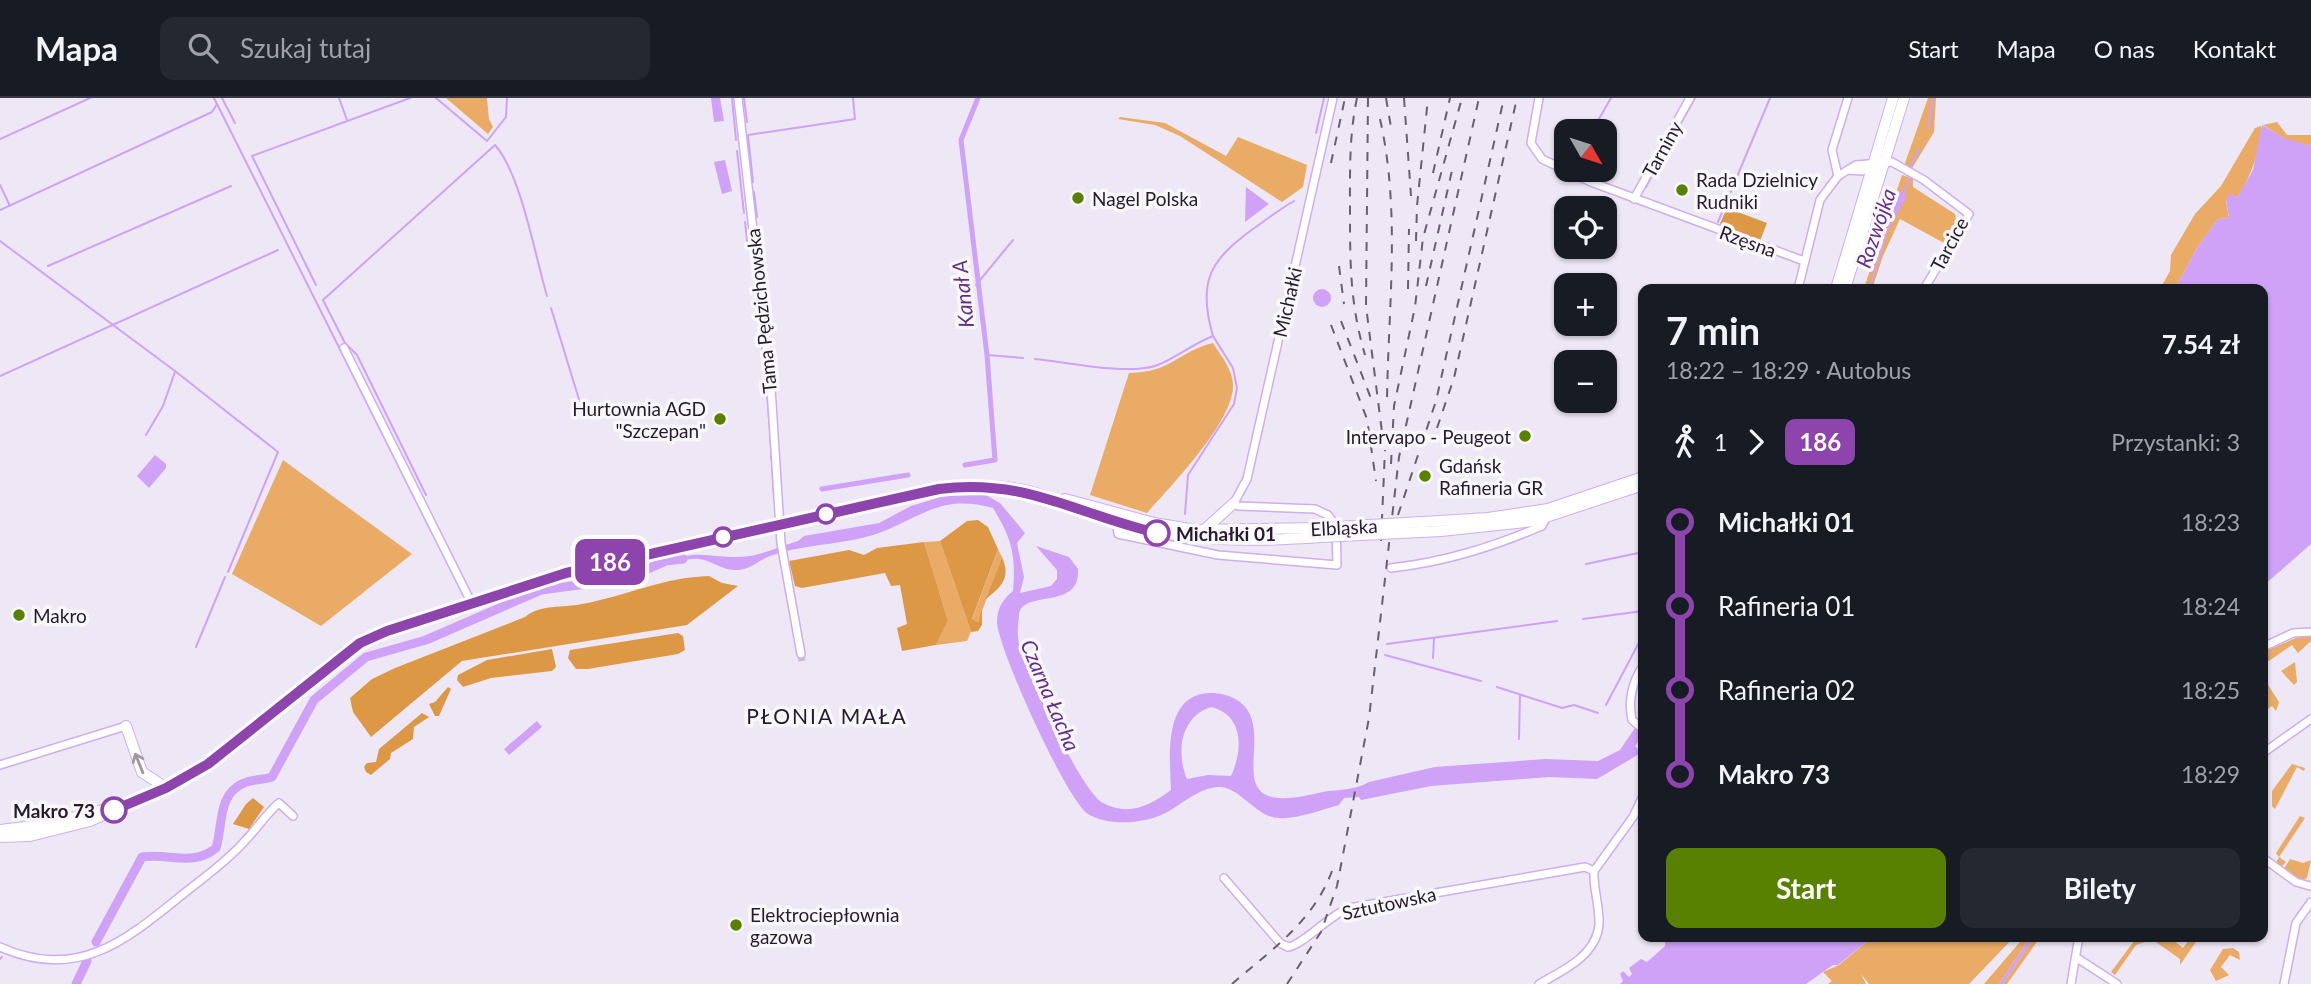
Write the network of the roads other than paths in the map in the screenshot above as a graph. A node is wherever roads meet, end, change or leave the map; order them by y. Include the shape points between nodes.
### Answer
1 (738, 98) edge
2 (1333, 98) edge
3 (1539, 98) edge
4 (1690, 98) edge
5 (1848, 98) edge
6 (1893, 98) edge
7 (1903, 98) edge
8 (1879, 163) junction
9 (1848, 170) junction
10 (1862, 171) junction
11 (1838, 176) junction
12 (1868, 183) junction
13 (1634, 199) junction
14 (1804, 261) junction
15 (1799, 284) edge
16 (1838, 284) edge
17 (1846, 284) edge
18 (1927, 284) edge
19 (344, 348) dead end
20 (1638, 479) edge
21 (1638, 486) edge
22 (1044, 496) junction
23 (1234, 503) junction
24 (1548, 513) junction
25 (1218, 518) junction
26 (780, 524) junction
27 (1117, 529) junction
28 (1203, 531) junction
29 (1222, 532) junction
30 (1320, 533) junction
31 (1212, 540) junction
32 (1210, 554) junction
33 (1391, 568) dead end
34 (468, 603) junction
35 (2311, 632) edge
36 (2268, 645) edge
37 (801, 654) tunnel mouth
38 (1638, 675) edge
39 (2311, 719) edge
40 (1638, 724) edge
41 (125, 726) joint
42 (2268, 749) edge
43 (4, 763) edge
44 (0, 771) edge
45 (166, 788) junction
46 (126, 803) junction
47 (1638, 806) edge
48 (293, 816) dead end
49 (0, 821) edge
50 (5, 830) edge
51 (0, 838) edge
52 (2268, 862) edge
53 (1594, 871) junction
54 (1224, 878) dead end
55 (2311, 886) edge
56 (2311, 902) edge
57 (2078, 942) edge
58 (0, 947) edge
59 (2077, 958) junction
60 (1539, 984) edge
61 (2071, 984) edge
62 (2117, 984) edge
63 (2284, 984) edge

1 - 26 street, Tama Pędzichowska via 771,388
2 - 23 street, Michałki via 1247,479
3 - 13 street, Rzęsna via 1531,135 1538,156
4 - 13 street, Tarniny
5 - 11 street via 1832,150
6 - 8 main road
7 - 8 main road
8 - 9 street via 1865,162
8 - 10 street
8 - 12 main road
8 - 17 main road
8 - 18 street, Tarcice via 1892,162 1924,180 1969,214
9 - 10 street
9 - 11 street
10 - 12 street
11 - 14 street via 1819,200
12 - 16 main road
13 - 14 street, Rzęsna
14 - 15 street
19 - 34 street
20 - 24 main road, Elbląska
21 - 24 main road, Elbląska
22 - 26 main road, Elbląska via 1004,487 958,486
22 - 27 main road, Elbląska
22 - 28 main road, Elbląska
23 - 25 main road
23 - 32 street, Elbląska via 1324,512 1336,526 1336,565
24 - 30 main road, Elbląska, bridge via 1513,525
24 - 33 street, Elbląska via 1542,526 1486,549 1430,564
25 - 28 main road
25 - 29 main road
26 - 34 main road, Elbląska via 566,573
26 - 37 street, Tama Pędzichowska
27 - 31 main road, Elbląska
27 - 32 street, Elbląska
28 - 29 main road, Elbląska
29 - 30 main road, Elbląska
30 - 31 main road, Elbląska
31 - 32 main road
34 - 45 main road, Elbląska via 360,643 228,750
35 - 36 street
38 - 40 street via 1630,699 1632,720
39 - 42 street
41 - 43 street
45 -> 41 main road via 142,772
43 - 44 street
45 - 46 main road, Elbląska
46 - 50 main road via 49,824
46 - 51 main road via 69,827
47 - 53 street
48 - 58 street via 279,803 219,866 130,937 96,954 30,958
49 - 50 main road
52 - 55 street via 2296,882
53 - 54 street, Sztutowska via 1585,867 1349,908 1288,947
53 - 60 street via 1599,926 1595,939 1576,962
56 - 63 street via 2296,923
57 - 59 street
59 - 61 street
59 - 62 street

